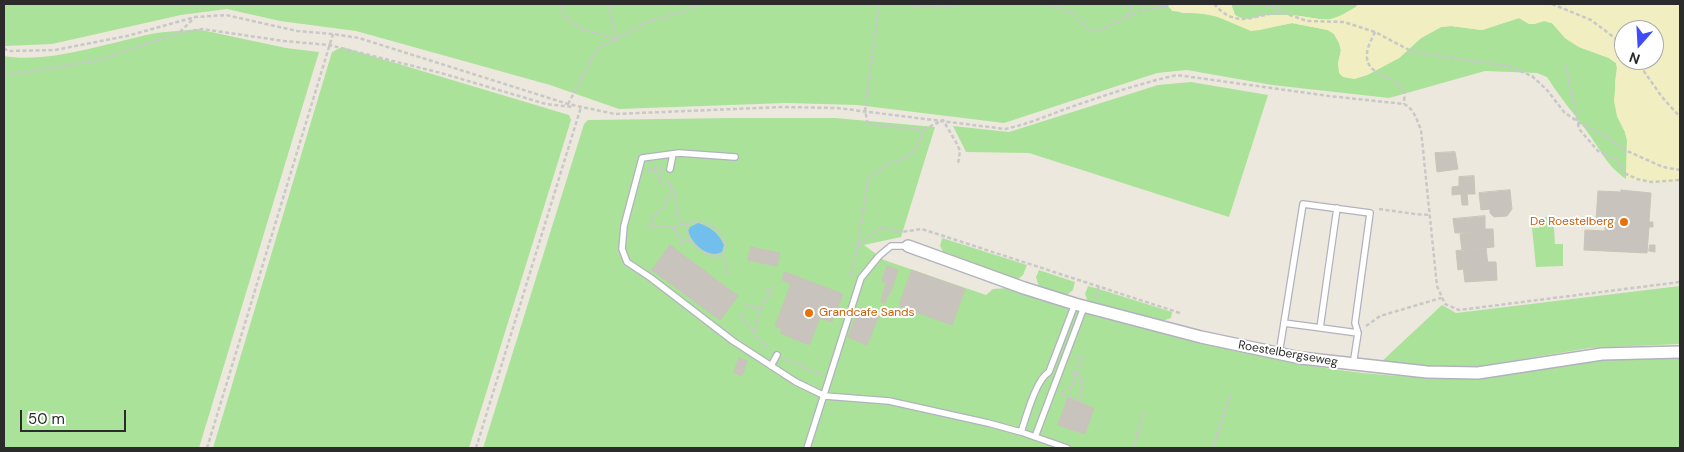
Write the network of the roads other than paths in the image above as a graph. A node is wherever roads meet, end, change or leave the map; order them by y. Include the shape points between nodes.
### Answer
1 (672, 154) junction
2 (736, 157) dead end
3 (670, 169) dead end
4 (1337, 208) junction
5 (908, 246) joint
6 (1080, 305) junction
7 (1284, 323) junction
8 (1320, 328) junction
9 (1358, 333) junction
10 (1680, 352) edge
11 (1279, 354) junction
12 (777, 355) dead end
13 (1353, 365) junction
14 (772, 366) junction
15 (824, 396) junction
16 (1021, 432) junction
17 (1036, 438) junction
18 (807, 448) edge
19 (1067, 448) edge

1 - 2 lane
1 - 3 lane
1 - 14 lane via 642,158 624,226 622,249 627,262
4 - 7 lane via 1303,204
4 - 8 lane
4 - 9 lane via 1370,213 1355,323
5 - 6 street, Roestelbergseweg
5 - 15 lane via 891,246 878,256 861,278
6 - 11 street, Roestelbergseweg
6 - 16 lane via 1049,372 1039,384
6 - 17 lane
7 - 8 lane
7 - 11 lane
8 - 9 lane
9 - 13 lane
10 - 13 street, Roestelbergseweg via 1602,354 1478,373
11 - 13 street, Roestelbergseweg
12 - 14 lane
14 - 15 lane
15 - 16 lane via 889,401
15 - 18 lane
16 - 17 lane
17 - 19 lane

